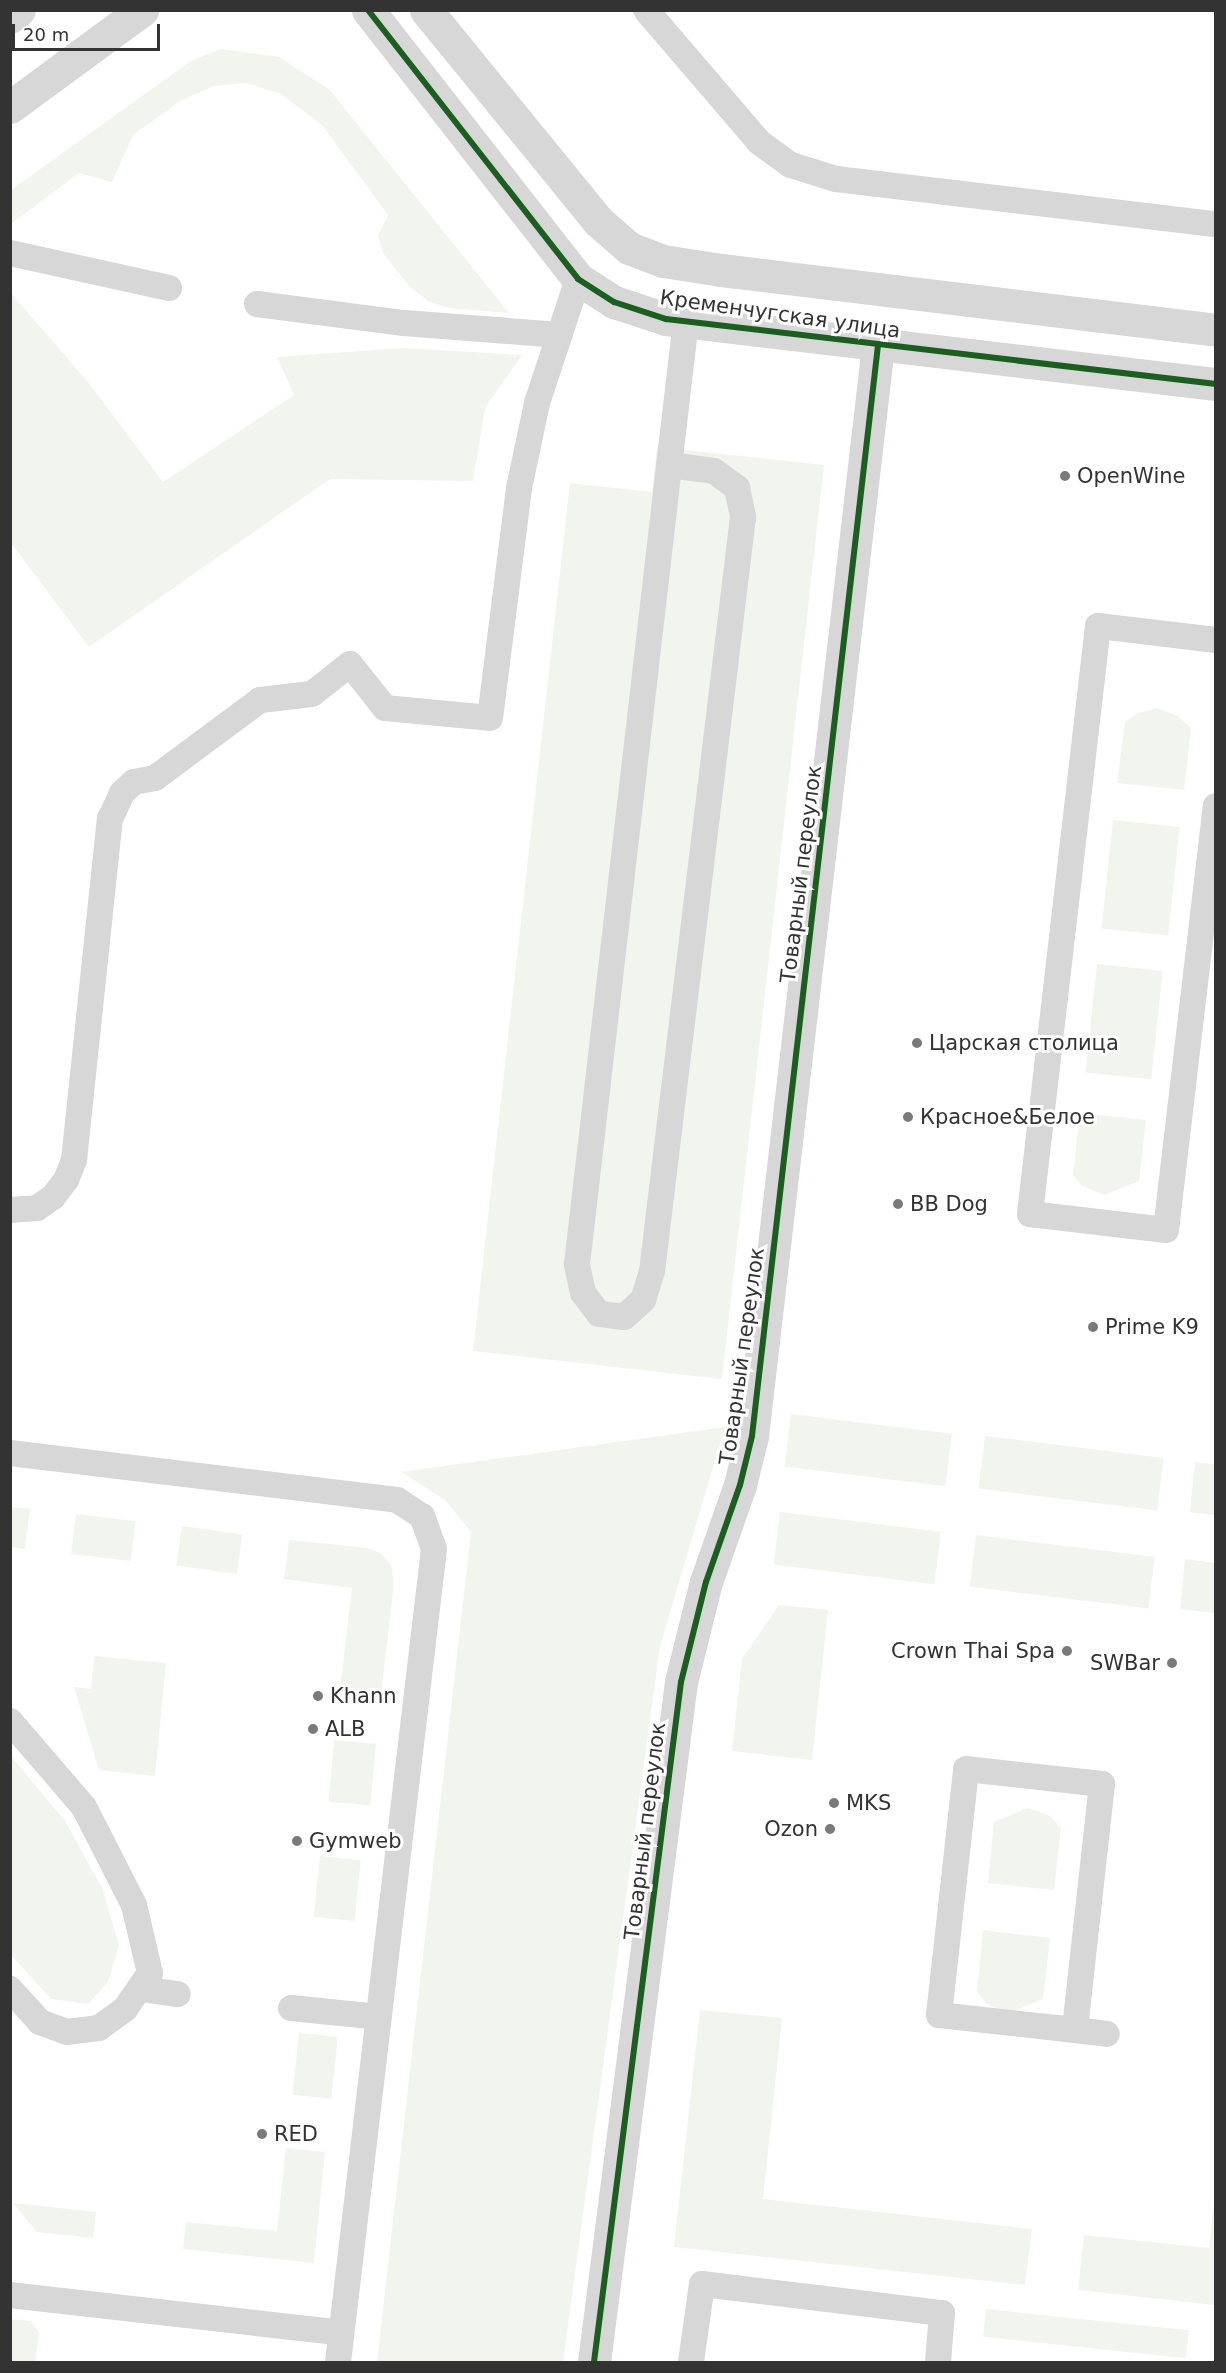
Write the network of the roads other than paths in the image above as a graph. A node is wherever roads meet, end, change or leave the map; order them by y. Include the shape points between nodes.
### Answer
1 (19, 10) edge
2 (142, 10) edge
3 (368, 10) edge
4 (426, 10) edge
5 (646, 10) edge
6 (10, 17) edge
7 (10, 107) edge
8 (1215, 224) edge
9 (10, 253) edge
10 (579, 279) junction
11 (169, 288) dead end
12 (256, 304) dead end
13 (686, 321) junction
14 (1215, 330) edge
15 (560, 335) junction
16 (878, 346) junction
17 (1215, 384) edge
18 (669, 465) junction
19 (1215, 640) edge
20 (1215, 806) edge
21 (10, 1210) edge
22 (10, 1453) edge
23 (10, 1721) edge
24 (10, 1989) edge
25 (141, 1989) junction
26 (178, 1994) dead end
27 (291, 2008) dead end
28 (379, 2017) junction
29 (1075, 2030) junction
30 (1107, 2034) dead end
31 (10, 2295) edge
32 (341, 2333) junction
33 (338, 2362) edge
34 (594, 2362) edge
35 (692, 2362) edge
36 (938, 2362) edge

1 - 6 street
2 - 7 street
3 - 10 street, Кременчугская улица
4 - 14 street, Кременчугская улица via 598,221 629,248 663,261 721,270
5 - 8 lane via 759,142 791,165 836,179
9 - 11 lane
10 - 13 street, Кременчугская улица via 614,302
10 - 15 lane
12 - 15 lane via 404,323
13 - 16 street, Кременчугская улица
13 - 18 lane
15 - 21 lane via 537,403 519,488 490,718 385,708 350,664 312,694 260,700 155,778 134,782 122,793 110,819 74,1160 53,1197 37,1208
16 - 17 street, Кременчугская улица
16 - 34 street, Товарный переулок via 752,1436 741,1485 706,1582 681,1682
18 - 18 lane via 577,1264 583,1293 599,1314 624,1317 643,1300 652,1271 743,517 737,488 714,471
19 - 20 lane via 1098,626 1030,1214 1166,1230
22 - 28 lane via 397,1500 422,1516 434,1549
23 - 25 lane via 84,1807 119,1873 139,1920 150,1973
24 - 25 lane via 40,2022 67,2032 99,2028 124,2009
25 - 26 lane
27 - 28 lane
28 - 32 lane
29 - 29 lane via 1102,1784 966,1769 939,2014
29 - 30 lane
31 - 32 lane
32 - 33 lane
35 - 36 lane via 702,2284 942,2313

